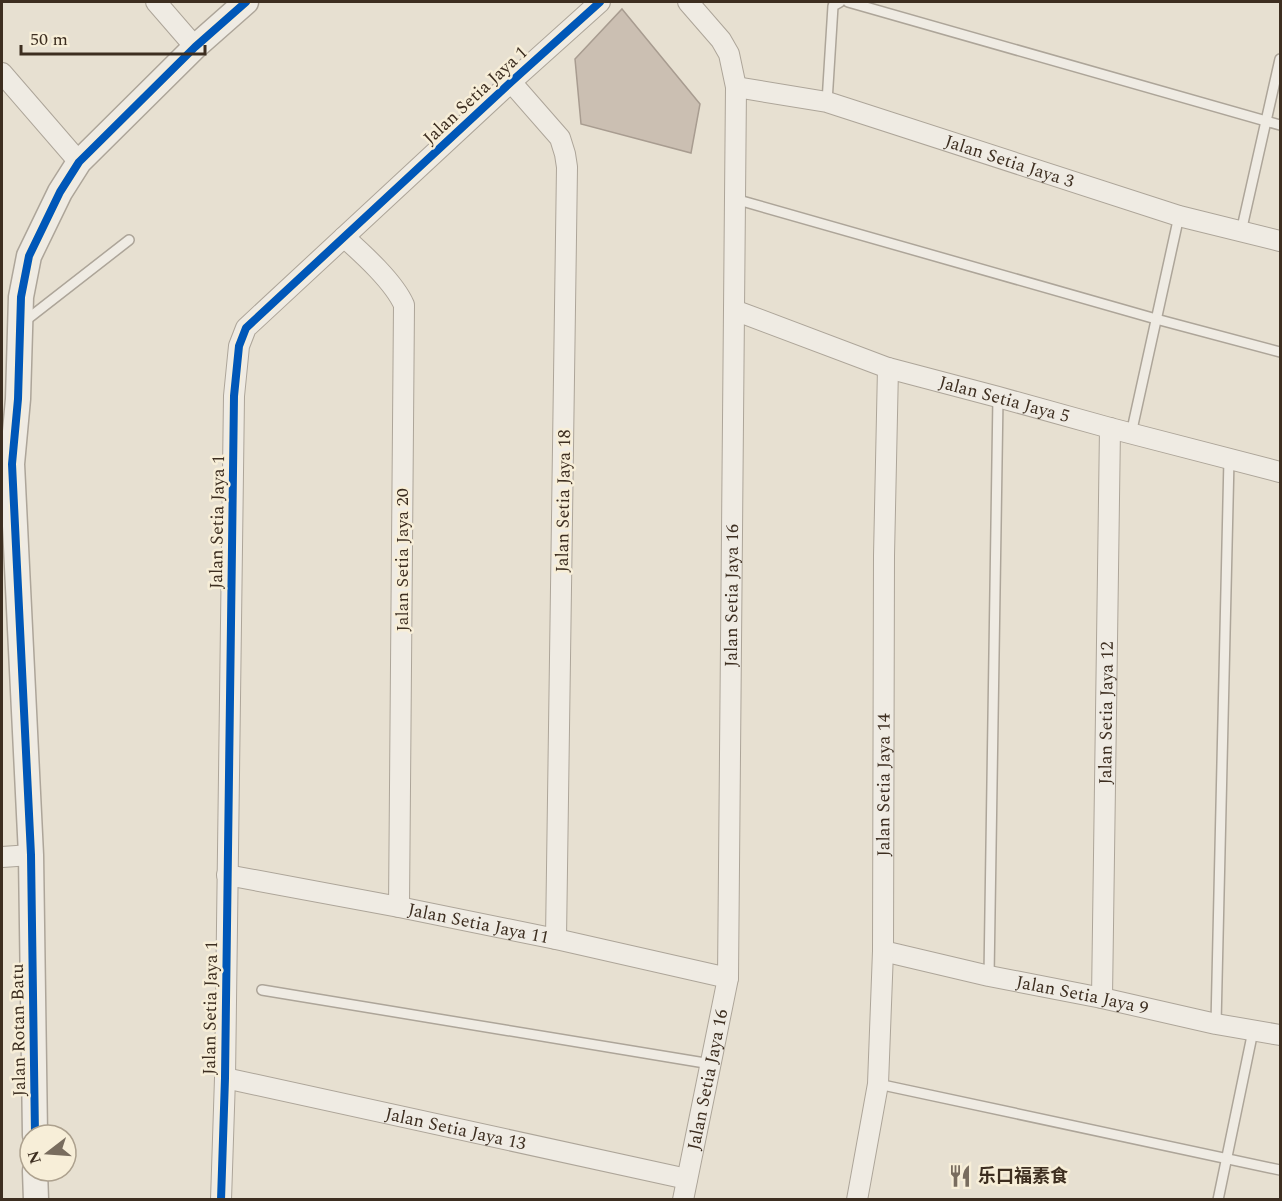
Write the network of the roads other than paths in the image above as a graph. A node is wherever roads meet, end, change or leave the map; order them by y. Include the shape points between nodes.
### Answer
1 (156, 2) edge
2 (246, 2) edge
3 (600, 2) edge
4 (688, 2) edge
5 (840, 2) edge
6 (848, 2) edge
7 (195, 47) junction
8 (1281, 58) edge
9 (2, 73) edge
10 (511, 82) junction
11 (736, 87) junction
12 (827, 102) junction
13 (1266, 121) junction
14 (1281, 125) edge
15 (79, 162) junction
16 (735, 199) junction
17 (1179, 216) junction
18 (1241, 232) junction
19 (344, 237) junction
20 (129, 240) dead end
21 (1281, 241) edge
22 (734, 310) junction
23 (1156, 319) junction
24 (21, 324) junction
25 (1281, 352) edge
26 (888, 368) junction
27 (998, 397) junction
28 (1110, 428) junction
29 (1131, 434) junction
30 (1229, 459) junction
31 (7, 464) edge
32 (1281, 472) edge
33 (31, 855) junction
34 (2, 858) edge
35 (227, 875) junction
36 (399, 907) junction
37 (556, 939) junction
38 (883, 951) junction
39 (988, 976) junction
40 (728, 978) junction
41 (262, 990) dead end
42 (1102, 998) junction
43 (1216, 1024) junction
44 (1253, 1031) junction
45 (1281, 1035) edge
46 (711, 1064) junction
47 (225, 1078) junction
48 (878, 1084) junction
49 (35, 1123) edge
50 (1226, 1158) junction
51 (1281, 1170) edge
52 (687, 1179) junction
53 (35, 1183) edge
54 (224, 1199) edge
55 (36, 1200) edge
56 (683, 1200) edge
57 (857, 1200) edge
58 (1218, 1200) edge

1 - 7 street
2 - 7 street, Jalan Rotan Batu
3 - 10 street, Jalan Setia Jaya 1
4 - 11 street, Jalan Setia Jaya 16 via 729,54
5 - 12 lane via 833,6
6 - 13 lane
7 - 15 street, Jalan Rotan Batu
8 - 13 lane
9 - 15 street
10 - 19 street, Jalan Setia Jaya 1
10 - 37 street, Jalan Setia Jaya 18 via 560,138 567,167
11 - 12 street, Jalan Setia Jaya 3
11 - 16 street, Jalan Setia Jaya 16
12 - 17 street, Jalan Setia Jaya 3
13 - 14 lane
13 - 18 lane
15 - 24 street, Jalan Rotan Batu via 29,256 21,297
16 - 22 street, Jalan Setia Jaya 16
16 - 23 lane
17 - 18 street, Jalan Setia Jaya 3
17 - 23 lane
18 - 21 street, Jalan Setia Jaya 3
19 - 35 street, Jalan Setia Jaya 1 via 246,328 238,346
19 - 36 street, Jalan Setia Jaya 20 via 399,293 404,305
20 - 24 lane
22 - 26 street, Jalan Setia Jaya 5
22 - 40 street, Jalan Setia Jaya 16
23 - 25 lane
23 - 29 lane
24 - 31 street, Jalan Rotan Batu via 18,399
26 - 27 street, Jalan Setia Jaya 5
26 - 38 street, Jalan Setia Jaya 14
27 - 28 street, Jalan Setia Jaya 5
27 - 39 lane
28 - 29 street, Jalan Setia Jaya 5
28 - 42 street, Jalan Setia Jaya 12
29 - 30 street, Jalan Setia Jaya 5
30 - 32 street, Jalan Setia Jaya 5
30 - 43 lane
31 - 33 street, Jalan Rotan Batu
33 - 34 street
33 - 49 street, Jalan Rotan Batu
35 - 36 street, Jalan Setia Jaya 11
35 - 47 street, Jalan Setia Jaya 1
36 - 37 street, Jalan Setia Jaya 11
37 - 40 street, Jalan Setia Jaya 11
38 - 39 street, Jalan Setia Jaya 9
38 - 48 street, Jalan Setia Jaya 14
39 - 42 street, Jalan Setia Jaya 9
40 - 46 street, Jalan Setia Jaya 16
41 - 46 lane
42 - 43 street, Jalan Setia Jaya 9
43 - 44 street, Jalan Setia Jaya 9
44 - 45 street, Jalan Setia Jaya 9
44 - 50 lane
46 - 52 street, Jalan Setia Jaya 16
47 - 52 street, Jalan Setia Jaya 13
47 - 54 street, Jalan Setia Jaya 1
48 - 50 lane
48 - 57 street, Jalan Setia Jaya 14
50 - 51 lane
50 - 58 lane
52 - 56 street, Jalan Setia Jaya 16
53 - 55 street

